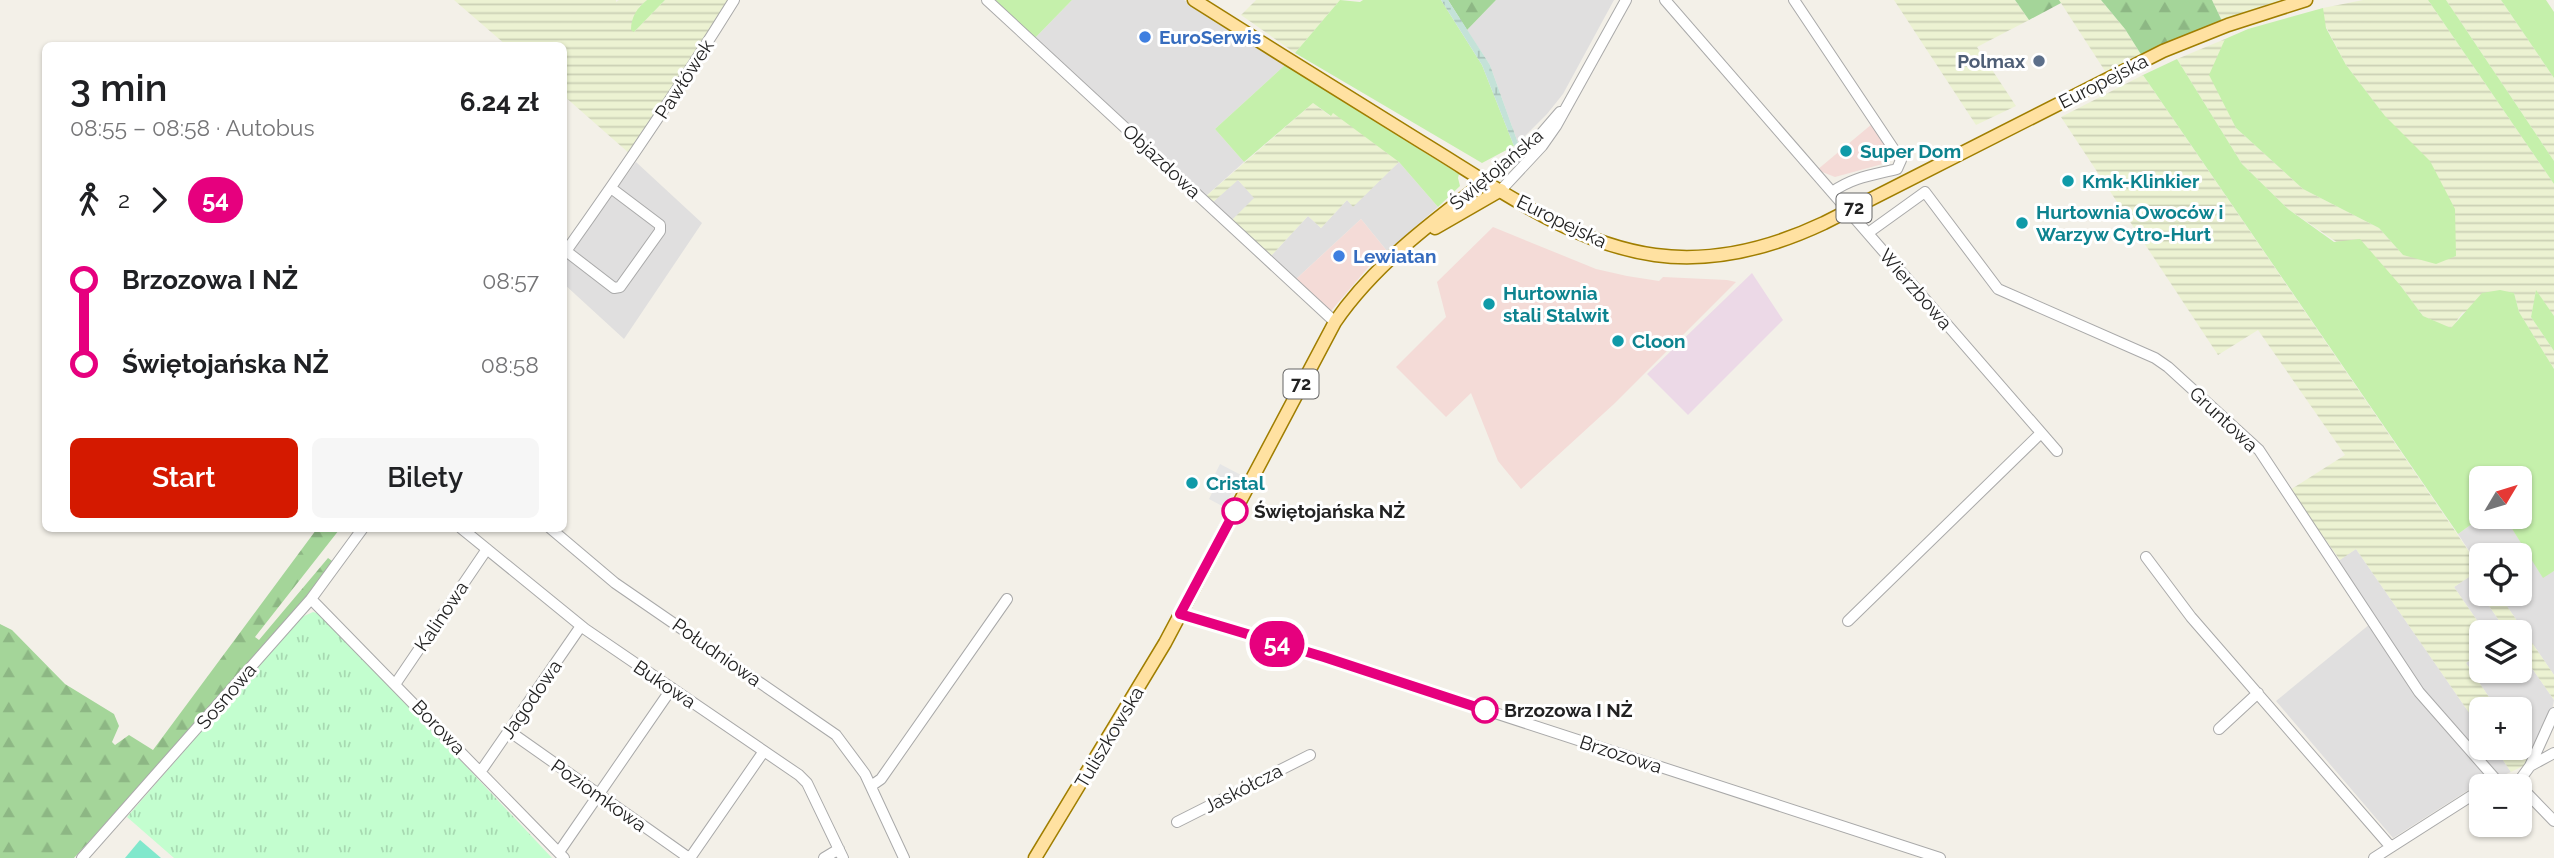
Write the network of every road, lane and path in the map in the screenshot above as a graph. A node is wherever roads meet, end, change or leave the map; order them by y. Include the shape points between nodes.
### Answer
1 (734, 0) edge
2 (987, 0) edge
3 (1194, 0) edge
4 (1626, 0) edge
5 (1665, 0) edge
6 (1794, 0) edge
7 (2306, 0) edge
8 (1569, 103) junction
9 (1486, 181) junction
10 (611, 187) junction
11 (1501, 190) junction
12 (1832, 192) junction
13 (1848, 211) junction
14 (1868, 233) junction
15 (1422, 234) junction
16 (567, 248) edge
17 (567, 254) edge
18 (1335, 322) junction
19 (2041, 433) junction
20 (2057, 451) dead end
21 (360, 532) edge
22 (466, 532) edge
23 (555, 532) edge
24 (487, 549) junction
25 (2146, 557) dead end
26 (311, 599) junction
27 (1007, 599) dead end
28 (1180, 614) junction
29 (1848, 621) dead end
30 (582, 626) junction
31 (396, 683) junction
32 (672, 688) junction
33 (2258, 693) junction
34 (2554, 713) edge
35 (2219, 729) dead end
36 (509, 731) junction
37 (764, 751) junction
38 (2554, 753) edge
39 (1310, 755) dead end
40 (2530, 766) junction
41 (481, 771) junction
42 (2491, 774) edge
43 (2522, 774) edge
44 (871, 786) junction
45 (599, 794) junction
46 (2469, 797) edge
47 (2532, 798) edge
48 (2554, 821) edge
49 (1177, 822) dead end
50 (2390, 846) junction
51 (841, 854) edge
52 (562, 855) edge
53 (82, 858) edge
54 (690, 858) edge
55 (824, 858) edge
56 (904, 858) edge
57 (1035, 858) edge
58 (1940, 858) edge
59 (2374, 858) edge

1 - 10 street, Pawłówek
2 - 18 street, Objazdowa
3 - 9 main road, Europejska
4 - 8 street, Świętojańska
5 - 12 street, Wierzbowa
6 - 12 street via 1901,160 1897,169 1846,181
7 - 13 main road, Europejska / 72 via 2162,51
8 - 9 street, Świętojańska via 1535,141
8 - 11 street, Świętojańska via 1542,146
9 - 11 main road, Europejska / 72
9 - 15 main road, Świętojańska / 72
10 - 16 street
10 - 17 street via 660,225 660,232 620,287 614,288
11 - 13 main road, Europejska / 72 via 1594,240 1671,257 1751,250 1791,238
11 - 15 main road, Świętojańska / 72
12 - 13 street, Wierzbowa
13 - 14 street, Wierzbowa
14 - 19 street, Wierzbowa
14 - 42 street, Gruntowa via 1925,192 1998,289 2168,367 2259,450 2414,684
15 - 18 main road, Świętojańska / 72 via 1370,279
18 - 28 main road, Świętojańska / 72
19 - 20 street, Wierzbowa
19 - 29 street
21 - 26 street, Sosnowa
22 - 24 street, Bukowa
23 - 44 street, Południowa via 615,583 836,735
24 - 30 street, Bukowa
24 - 31 street, Kalinowa
25 - 33 street
26 - 31 street, Borowa
26 - 53 street, Sosnowa
27 - 44 street via 881,779
28 - 57 main road, Tuliszkowska / 72
28 - 58 street, Brzozowa
30 - 32 street, Bukowa
30 - 36 street, Jagodowa
31 - 41 street, Borowa
32 - 37 street, Bukowa
32 - 45 street
33 - 35 street
33 - 50 street
34 - 40 street
36 - 41 street, Jagodowa
36 - 45 street, Poziomkowa
37 - 51 street, Bukowa via 807,783
37 - 54 street
38 - 40 street
39 - 49 street, Jaskółcza
40 - 43 street
41 - 52 street, Borowa
44 - 56 street, Południowa
45 - 52 street
45 - 54 street, Poziomkowa
46 - 50 street
47 - 48 street
50 - 59 street
51 - 55 street

